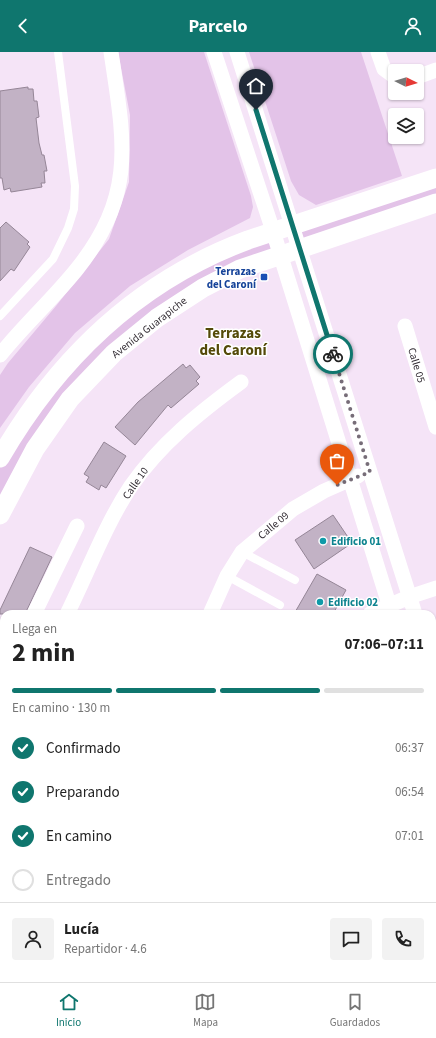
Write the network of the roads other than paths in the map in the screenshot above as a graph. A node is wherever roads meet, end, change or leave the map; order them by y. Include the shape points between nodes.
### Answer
1 (59, 52) edge
2 (111, 52) edge
3 (214, 52) edge
4 (237, 52) edge
5 (378, 52) edge
6 (436, 70) edge
7 (388, 72) edge
8 (424, 74) edge
9 (436, 178) edge
10 (436, 203) edge
11 (292, 225) junction
12 (273, 231) junction
13 (300, 248) junction
14 (280, 255) junction
15 (0, 316) edge
16 (405, 326) dead end
17 (0, 355) edge
18 (241, 382) dead end
19 (436, 427) edge
20 (0, 458) edge
21 (370, 472) junction
22 (350, 479) junction
23 (0, 515) edge
24 (77, 526) dead end
25 (242, 552) junction
26 (227, 576) junction
27 (295, 580) dead end
28 (436, 588) edge
29 (409, 597) junction
30 (280, 605) dead end
31 (391, 609) edge
32 (36, 610) edge
33 (69, 610) edge
34 (212, 610) edge
35 (414, 610) edge

1 - 15 lane via 75,186 74,210 53,259
2 - 17 street via 122,143 120,187 114,206 95,244 77,269
3 - 12 street
4 - 11 street
5 - 7 street via 384,69
6 - 8 street
9 - 11 street
10 - 13 street, Avenida Guarapiche
11 - 12 street
11 - 13 street
12 - 14 street
12 - 20 street via 220,250 197,262 177,273 118,315 68,362 47,387 28,412
13 - 14 street, Avenida Guarapiche
13 - 21 street
14 - 22 street
14 - 23 street, Avenida Guarapiche via 221,278 183,300 114,353 86,381 56,418 16,482
16 - 19 street, Calle 05
18 - 33 street, Calle 10 via 180,431 131,486 115,513
21 - 22 street, Calle 09
21 - 29 street
22 - 25 street, Calle 09 via 293,509
22 - 31 street
24 - 32 street
25 - 26 street, Calle 09
25 - 27 lane
26 - 30 lane
26 - 34 street, Calle 09
28 - 29 street
29 - 31 street
29 - 35 street

